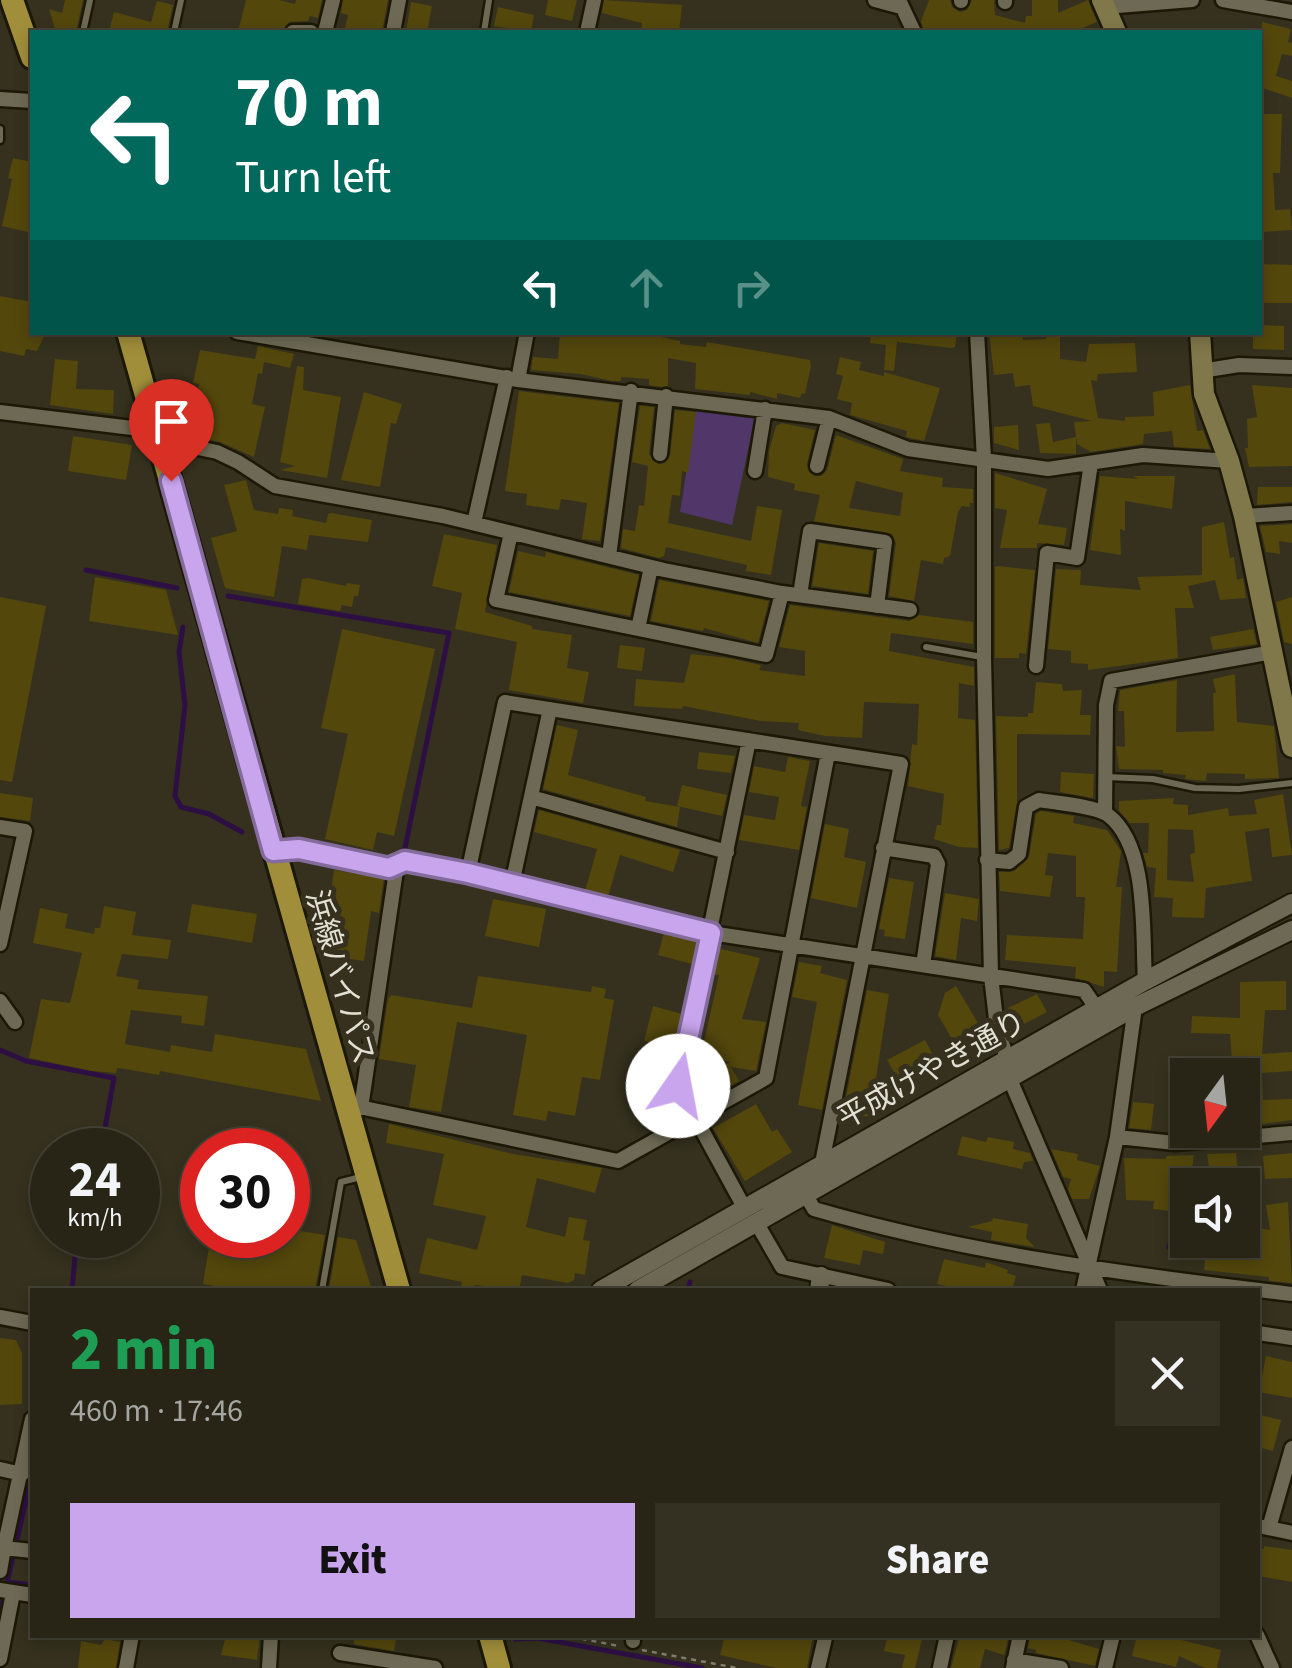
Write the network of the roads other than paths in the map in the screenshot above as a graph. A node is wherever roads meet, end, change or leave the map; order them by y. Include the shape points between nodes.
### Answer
1 (12, 0) edge
2 (90, 0) edge
3 (181, 0) edge
4 (332, 0) edge
5 (399, 0) edge
6 (490, 0) edge
7 (594, 0) edge
8 (875, 0) edge
9 (1192, 0) edge
10 (1223, 0) edge
11 (900, 3) edge
12 (1104, 4) edge
13 (1292, 12) edge
14 (83, 30) edge
15 (174, 30) edge
16 (326, 30) edge
17 (393, 30) edge
18 (484, 30) edge
19 (587, 30) edge
20 (913, 30) edge
21 (1115, 30) edge
22 (30, 51) edge
23 (0, 99) edge
24 (30, 101) edge
25 (0, 129) edge
26 (0, 140) edge
27 (129, 335) edge
28 (255, 335) edge
29 (526, 335) edge
30 (977, 335) edge
31 (1200, 335) edge
32 (1292, 366) edge
33 (1201, 371) junction
34 (512, 378) junction
35 (632, 391) junction
36 (666, 396) junction
37 (764, 409) junction
38 (0, 412) edge
39 (829, 418) junction
40 (157, 431) junction
41 (660, 454) dead end
42 (984, 459) junction
43 (1229, 460) junction
44 (1091, 463) junction
45 (817, 466) dead end
46 (754, 471) dead end
47 (1292, 513) edge
48 (1244, 516) junction
49 (474, 524) junction
50 (511, 533) junction
51 (609, 556) junction
52 (651, 567) junction
53 (782, 593) junction
54 (800, 596) junction
55 (877, 606) junction
56 (910, 610) dead end
57 (638, 629) junction
58 (926, 647) dead end
59 (1274, 652) junction
60 (984, 658) junction
61 (1036, 666) dead end
62 (550, 709) junction
63 (1291, 738) edge
64 (749, 740) junction
65 (828, 752) junction
66 (1108, 777) junction
67 (1292, 783) edge
68 (531, 797) junction
69 (1105, 813) junction
70 (0, 826) edge
71 (883, 848) junction
72 (273, 851) junction
73 (726, 852) junction
74 (987, 860) junction
75 (398, 864) junction
76 (468, 873) junction
77 (512, 884) junction
78 (1292, 904) edge
79 (1292, 930) edge
80 (711, 933) junction
81 (0, 944) edge
82 (790, 948) junction
83 (861, 957) junction
84 (923, 965) junction
85 (991, 976) junction
86 (1145, 982) junction
87 (0, 1001) edge
88 (1135, 1007) junction
89 (1097, 1009) junction
90 (15, 1022) dead end
91 (1008, 1069) junction
92 (353, 1106) junction
93 (695, 1118) junction
94 (1292, 1133) edge
95 (1117, 1137) junction
96 (822, 1163) junction
97 (367, 1175) junction
98 (805, 1194) junction
99 (750, 1216) junction
100 (1089, 1265) junction
101 (820, 1283) edge
102 (662, 1284) edge
103 (1191, 1286) edge
104 (322, 1288) edge
105 (398, 1288) edge
106 (606, 1288) edge
107 (869, 1288) edge
108 (1083, 1288) edge
109 (1099, 1288) edge
110 (1216, 1288) edge
111 (1260, 1291) edge
112 (1292, 1294) edge
113 (0, 1317) edge
114 (30, 1322) edge
115 (1260, 1333) edge
116 (1292, 1338) edge
117 (30, 1430) edge
118 (1292, 1448) edge
119 (0, 1469) edge
120 (22, 1474) junction
121 (1263, 1527) edge
122 (1292, 1534) edge
123 (4, 1548) junction
124 (30, 1552) edge
125 (0, 1571) edge
126 (6, 1592) edge
127 (131, 1638) edge
128 (271, 1638) edge
129 (491, 1638) edge
130 (825, 1638) dead end
131 (946, 1638) edge
132 (1019, 1638) edge
133 (1112, 1638) edge
134 (1258, 1638) edge
135 (340, 1653) dead end
136 (0, 1659) edge
137 (1014, 1664) edge
138 (126, 1668) edge
139 (269, 1668) edge
140 (435, 1668) edge
141 (498, 1668) edge
142 (818, 1668) edge
143 (940, 1668) edge
144 (1061, 1668) edge
145 (1105, 1668) edge
146 (1272, 1668) edge

1 - 22 highway
2 - 14 lane
3 - 15 lane
4 - 16 street
5 - 17 street
6 - 18 lane
7 - 19 street
8 - 11 street
9 - 12 street
10 - 13 street
11 - 20 street
12 - 21 main road
23 - 24 street
25 - 26 lane
27 - 40 highway, 浜線バイパス
28 - 34 street
29 - 34 street
30 - 42 street
31 - 33 main road
32 - 33 street
33 - 43 main road
34 - 35 street
34 - 49 street
35 - 36 street
35 - 51 street
36 - 37 street
36 - 41 street
37 - 39 street
37 - 46 street
38 - 40 street
39 - 42 street via 908,449
39 - 45 street
40 - 49 street via 179,444 217,452 275,486
40 - 72 highway, 浜線バイパス
42 - 44 street via 1048,470
42 - 60 street
43 - 44 street via 1143,455
43 - 48 main road
44 - 61 street via 1077,558 1047,554
47 - 48 street
48 - 59 main road
49 - 50 street
50 - 51 street
50 - 57 street via 496,600
51 - 52 street
52 - 53 street
52 - 57 street
53 - 54 street
53 - 57 street via 766,654
54 - 55 street
54 - 55 street via 810,532 848,536 885,542
55 - 56 street
58 - 60 lane
59 - 63 main road
59 - 66 street via 1111,680
60 - 74 street
62 - 64 street
62 - 68 street
62 - 76 street via 505,702
64 - 65 street
64 - 73 street
65 - 71 street via 901,764
65 - 82 street
66 - 67 lane via 1239,789
66 - 69 street
68 - 73 street
68 - 77 street
69 - 74 street via 1039,800 1026,807 1019,854 1009,862
69 - 86 street via 1126,834 1137,868
70 - 81 street via 25,831
71 - 83 street
71 - 84 street via 934,856 938,864
72 - 75 street
72 - 92 highway, 浜線バイパス
73 - 80 street
74 - 85 street
75 - 76 street
75 - 92 street
76 - 77 street
77 - 80 street
78 - 86 street, 平成けやき通り
79 - 88 street, 平成けやき通り
80 - 82 street
80 - 93 street via 678,1086
82 - 83 street
82 - 93 street via 766,1078
83 - 84 street
83 - 96 street
84 - 85 street
85 - 89 street via 1084,990
85 - 91 street
86 - 89 street, 平成けやき通り
87 - 90 street
88 - 91 street, 平成けやき通り
88 - 95 street
89 - 91 street, 平成けやき通り
91 - 96 street, 平成けやき通り
91 - 98 street, 平成けやき通り
91 - 100 street
92 - 93 street via 618,1162
92 - 97 highway, 浜線バイパス
93 - 99 street
94 - 95 street via 1175,1142
95 - 100 street
96 - 99 street, 平成けやき通り
97 - 104 lane via 342,1182
97 - 105 highway, 浜線バイパス
98 - 99 street, 平成けやき通り
98 - 100 street via 814,1209 895,1233
99 - 101 street via 782,1267
99 - 102 street, 平成けやき通り
99 - 106 street, 平成けやき通り
100 - 103 street
100 - 108 street
100 - 109 street
101 - 107 street
103 - 110 street
111 - 112 street
113 - 114 street
115 - 116 street
117 - 120 street
118 - 121 street
119 - 120 street
120 - 123 street
121 - 122 street
123 - 124 street
123 - 125 street
126 - 136 street
127 - 138 street
128 - 139 street
129 - 141 highway
130 - 142 street
131 - 143 street
132 - 137 street
133 - 145 street
134 - 146 street
135 - 140 street
137 - 144 street

